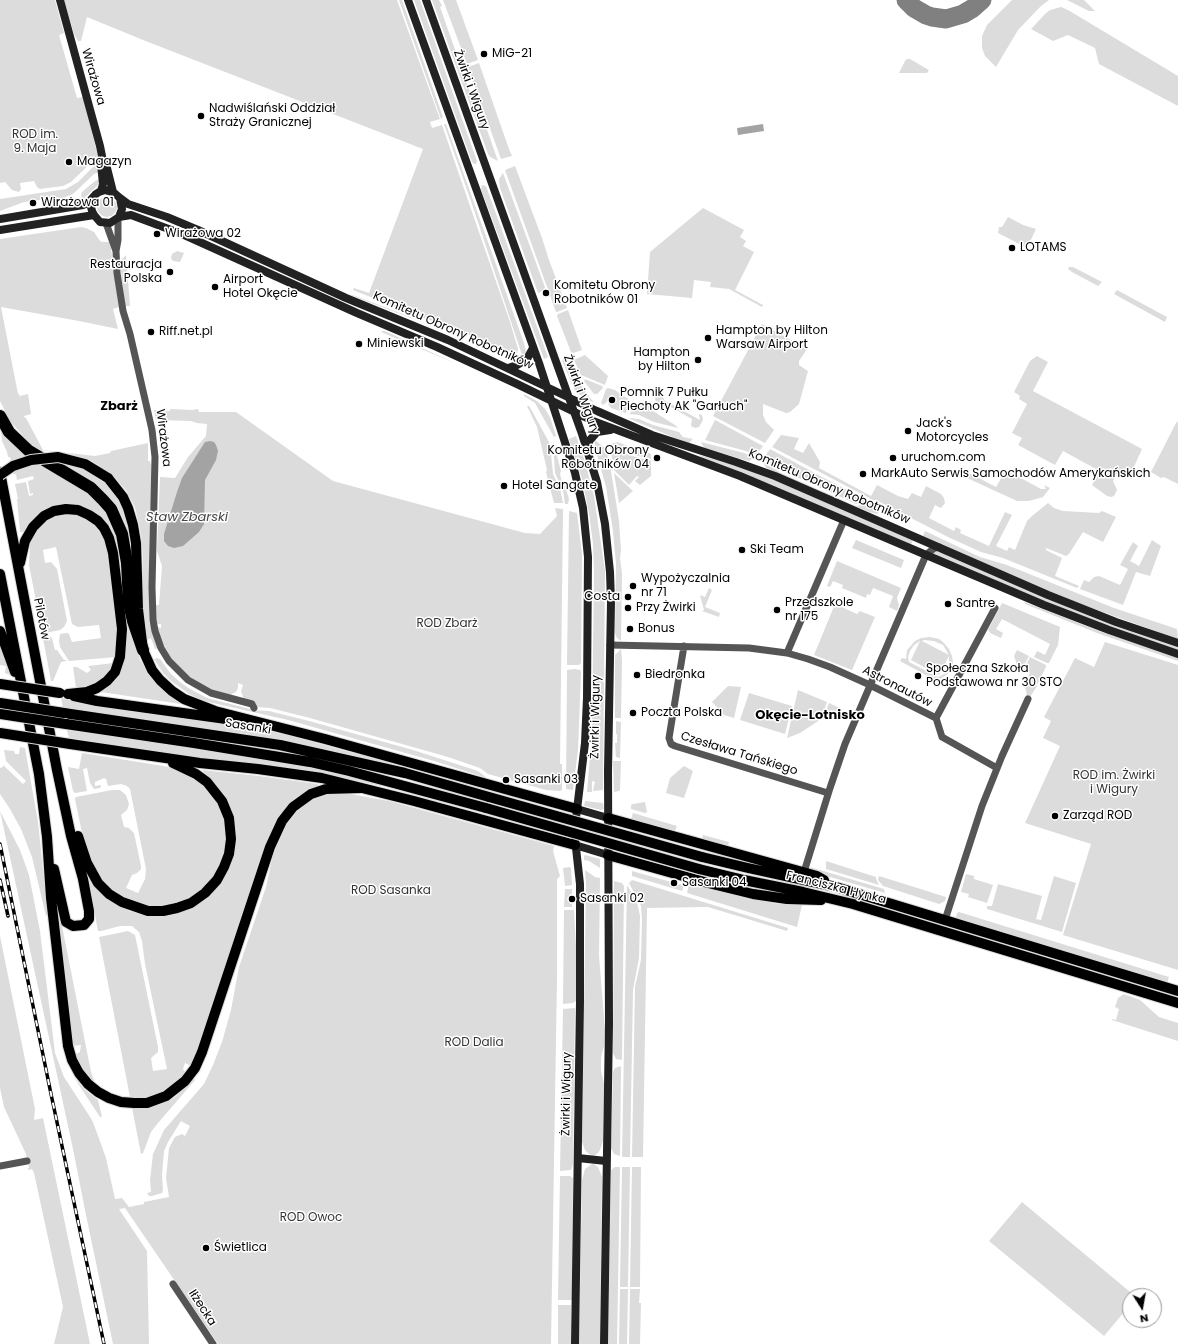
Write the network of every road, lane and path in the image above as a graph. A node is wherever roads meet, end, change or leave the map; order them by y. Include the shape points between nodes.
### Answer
1 (60, 0) edge
2 (408, 0) edge
3 (426, 0) edge
4 (103, 161) junction
5 (102, 191) junction
6 (113, 192) junction
7 (93, 198) junction
8 (120, 198) junction
9 (94, 215) junction
10 (119, 217) junction
11 (0, 219) edge
12 (106, 223) junction
13 (0, 230) edge
14 (116, 251) junction
15 (533, 348) junction
16 (508, 368) junction
17 (546, 386) junction
18 (569, 398) junction
19 (551, 400) junction
20 (574, 412) junction
21 (0, 416) edge
22 (613, 430) junction
23 (586, 446) junction
24 (0, 474) edge
25 (844, 520) junction
26 (939, 547) junction
27 (926, 555) junction
28 (0, 574) edge
29 (20, 575) junction
30 (995, 608) dead end
31 (0, 631) edge
32 (1178, 643) edge
33 (610, 645) junction
34 (684, 646) junction
35 (142, 650) junction
36 (787, 653) junction
37 (1178, 654) edge
38 (0, 684) edge
39 (870, 685) junction
40 (24, 694) junction
41 (64, 694) junction
42 (1028, 699) dead end
43 (0, 704) edge
44 (254, 708) dead end
45 (0, 714) edge
46 (936, 718) junction
47 (250, 720) junction
48 (0, 734) edge
49 (136, 754) junction
50 (997, 768) junction
51 (57, 770) junction
52 (361, 788) junction
53 (828, 793) junction
54 (489, 797) joint
55 (486, 808) joint
56 (577, 809) junction
57 (608, 818) junction
58 (47, 837) junction
59 (575, 845) junction
60 (608, 855) junction
61 (804, 872) junction
62 (836, 887) junction
63 (841, 901) junction
64 (945, 920) junction
65 (1178, 991) edge
66 (1178, 1003) edge
67 (578, 1158) junction
68 (27, 1161) dead end
69 (606, 1161) junction
70 (0, 1166) edge
71 (173, 1284) dead end
72 (213, 1344) edge
73 (575, 1344) edge
74 (604, 1344) edge

1 - 4 main road, Wirażowa
2 - 15 main road, Żwirki i Wigury
3 - 18 main road, Żwirki i Wigury
4 - 5 main road, Wirażowa
4 - 6 main road, Wirażowa
5 - 6 main road
5 - 7 main road
6 - 8 main road
7 - 9 main road via 91,207
7 - 11 main road via 80,206
8 - 10 main road via 122,209
8 - 16 main road, Komitetu Obrony Robotników via 128,204 198,230
9 - 12 main road via 100,222
9 - 13 main road
10 - 12 main road
10 - 14 street, Wirażowa
10 - 19 main road, Komitetu Obrony Robotników via 130,215 182,234
12 - 14 street, Wirażowa
14 - 44 street, Wirażowa via 123,312 154,441 156,472 152,586 155,631 165,655 188,680 212,693 252,704
15 - 16 main road via 527,359
15 - 17 main road, Żwirki i Wigury
16 - 17 main road, Komitetu Obrony Robotników
17 - 18 main road, Komitetu Obrony Robotników
17 - 19 main road, Żwirki i Wigury
18 - 20 main road, Żwirki i Wigury
18 - 26 main road, Komitetu Obrony Robotników via 652,435 775,476
19 - 20 main road, Komitetu Obrony Robotników
19 - 56 main road, Żwirki i Wigury via 579,492 588,544 587,704
20 - 22 main road, Komitetu Obrony Robotników
20 - 23 main road, Żwirki i Wigury
21 - 35 highway via 10,432 29,451 91,488 111,509 122,534 132,621
22 - 23 main road via 597,432
22 - 25 main road, Komitetu Obrony Robotników via 733,473
23 - 33 main road, Żwirki i Wigury via 597,482 607,538
24 - 29 main road, Pilotów
24 - 35 main road, bridge via 26,461 58,457 85,464 108,478 123,497 133,524
25 - 27 main road, Komitetu Obrony Robotników
25 - 36 street
26 - 27 street
26 - 32 main road, Komitetu Obrony Robotników via 1048,595
27 - 37 main road, Komitetu Obrony Robotników via 1108,630
27 - 39 street
28 - 40 main road
29 - 41 main road via 21,553 25,541 37,521 54,511 66,508 89,514 104,528 109,538 122,629 120,657 115,672 107,681 87,692
29 - 51 main road, Pilotów
30 - 46 street
31 - 40 main road
33 - 34 street, Astronautów
33 - 57 main road, Żwirki i Wigury
34 - 36 street, Astronautów via 749,648
34 - 53 street, Czesława Tańskiego via 670,744
35 - 47 main road via 160,680 184,699 215,711
36 - 39 street, Astronautów via 830,667
38 - 41 main road, bridge
39 - 46 street, Astronautów
39 - 53 street via 840,756
40 - 58 main road via 38,767
41 - 47 main road via 203,717
42 - 50 street
43 - 54 main road, Sasanki, bridge via 280,745 405,773
45 - 55 main road, Sasanki, bridge via 310,762
46 - 50 street, Astronautów via 942,737
47 - 56 main road via 325,738
48 - 49 main road, bridge
49 - 51 main road via 171,762 196,774 216,791 228,818 231,839 229,854 217,880 191,903 177,908 148,911 134,907 116,899 98,884 87,863
49 - 52 main road via 322,778
50 - 64 street
51 - 58 main road via 89,911 88,922 81,926 73,926 66,922
52 - 58 main road via 326,789 311,794 293,807 282,821 270,847 195,1068 186,1081 166,1096 147,1103 127,1103 109,1098 93,1088 79,1072 70,1055 51,898
52 - 59 main road
53 - 61 street
54 - 62 main road, Franciszka Hynka, bridge via 702,857
55 - 63 main road, Franciszka Hynka, bridge via 699,869
56 - 57 main road
56 - 59 main road, Żwirki i Wigury
57 - 60 main road, Żwirki i Wigury
57 - 61 main road
59 - 60 main road
59 - 67 main road, Żwirki i Wigury via 580,884
60 - 63 main road via 758,895 796,900
60 - 69 main road
61 - 62 main road
62 - 64 main road, Franciszka Hynka
63 - 66 main road, Franciszka Hynka
64 - 65 main road, Franciszka Hynka
67 - 69 main road
67 - 73 main road, Żwirki i Wigury
68 - 70 street
69 - 74 main road
71 - 72 street, Iłżecka

